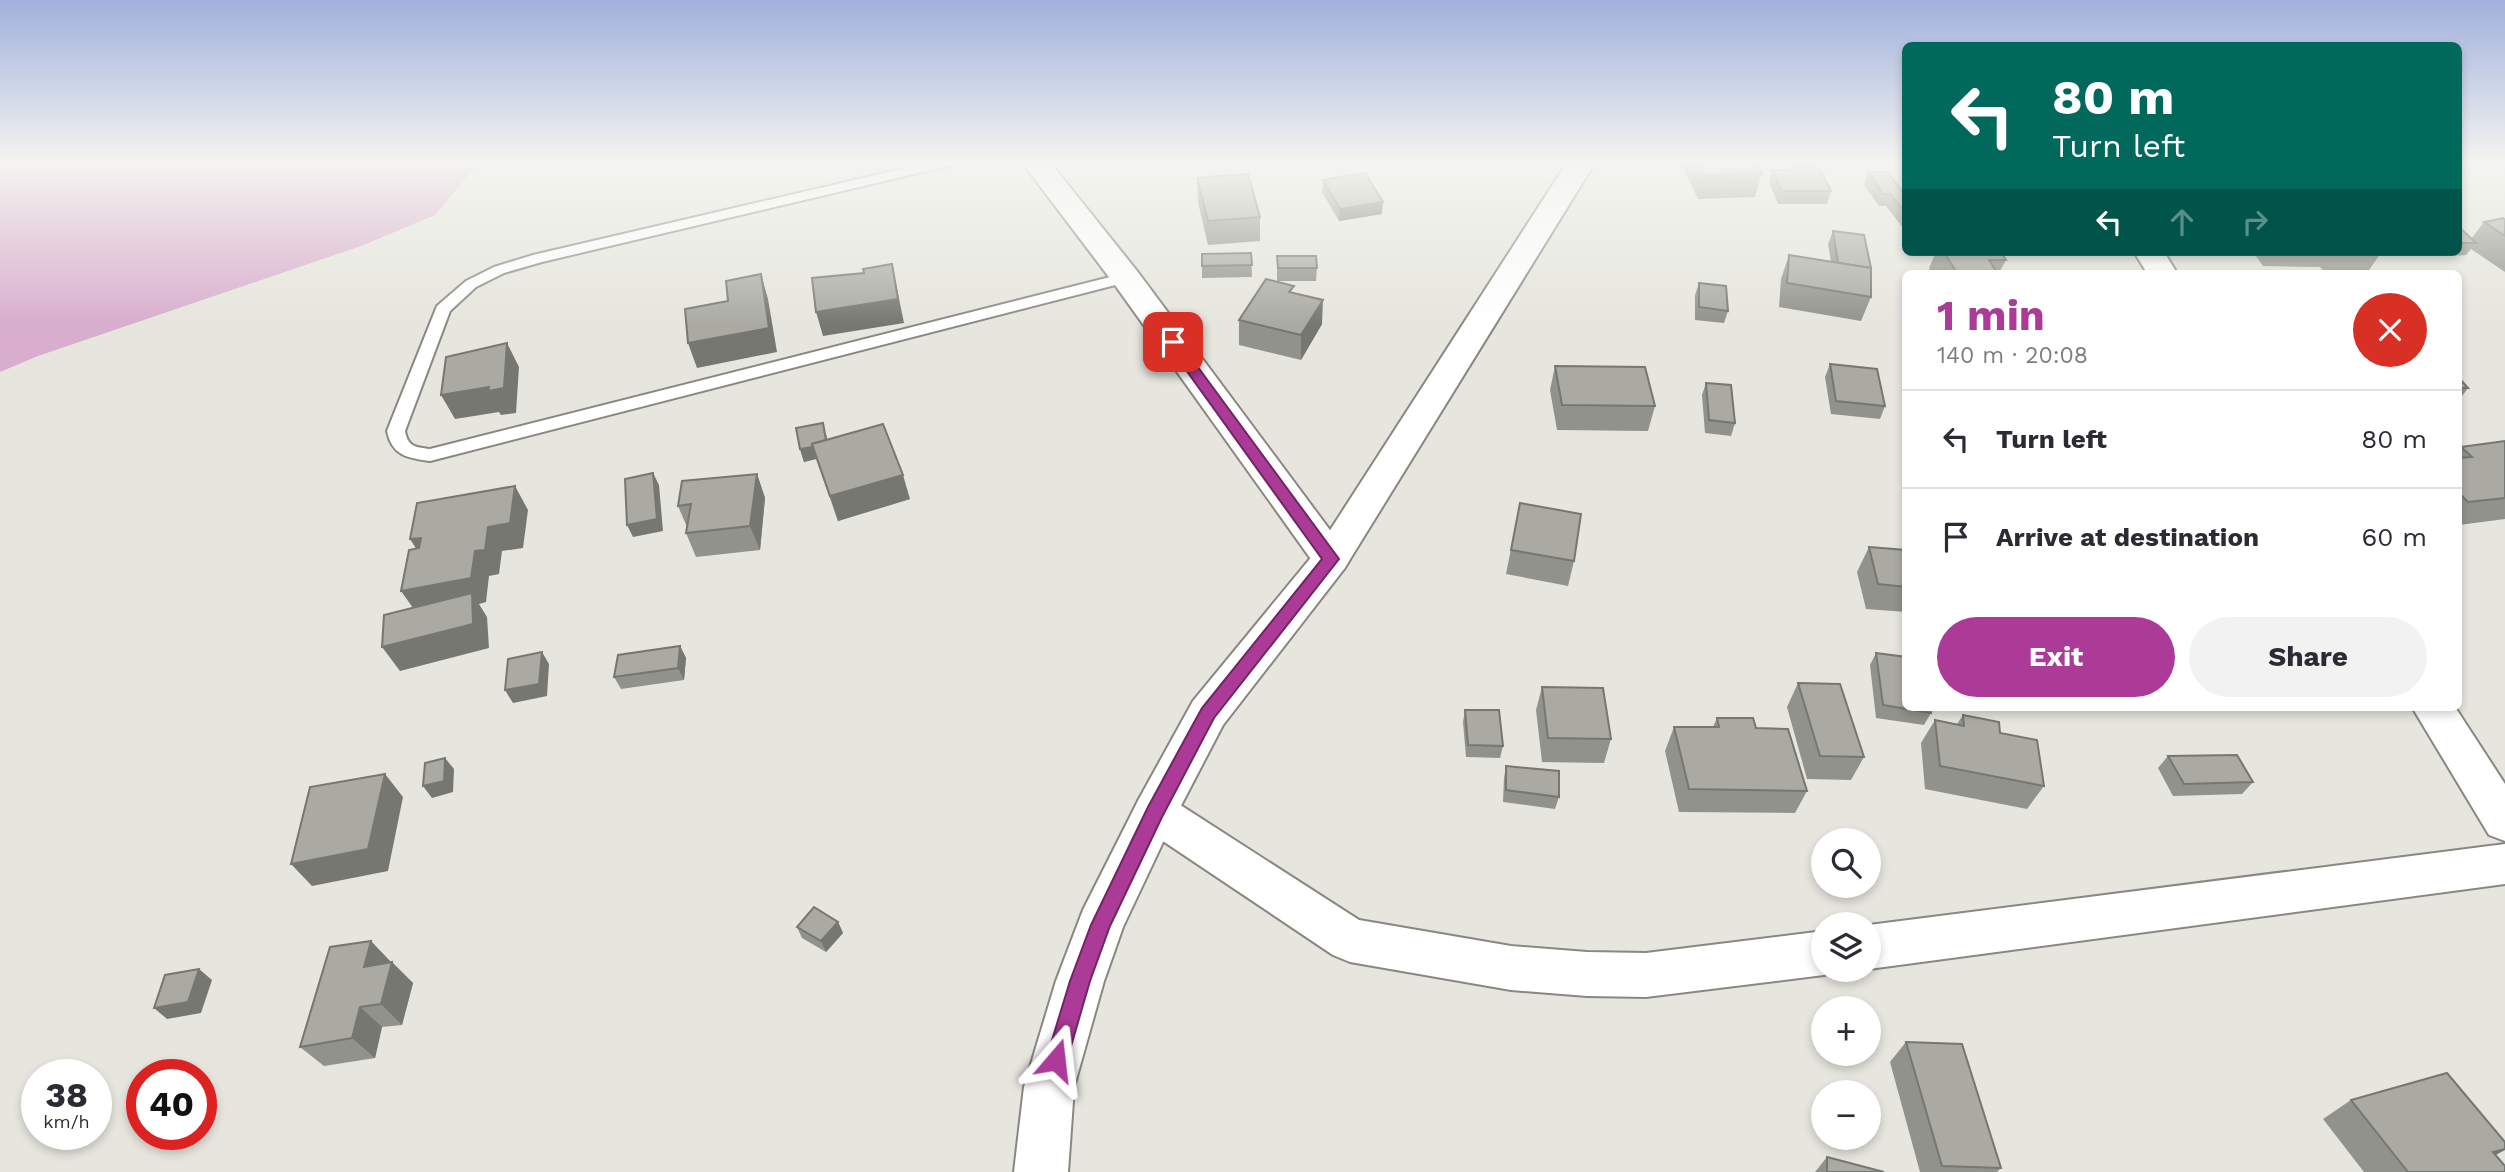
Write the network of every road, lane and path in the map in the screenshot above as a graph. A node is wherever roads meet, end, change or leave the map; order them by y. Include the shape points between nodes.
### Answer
1 (719, 216) edge
2 (1078, 216) edge
3 (1548, 216) edge
4 (1126, 278) junction
5 (1331, 559) junction
6 (2436, 711) edge
7 (1155, 812) junction
8 (2505, 822) edge
9 (2505, 864) edge
10 (1881, 945) edge
11 (1811, 955) edge
12 (1041, 1172) edge

1 - 4 lane via 538,258 471,284 443,309 396,431 398,444 406,451 430,455
2 - 4 street
3 - 5 street
4 - 5 street
5 - 7 street via 1208,713
6 - 8 street
7 - 11 street via 1350,940 1511,968 1587,974 1646,975
7 - 12 street via 1100,925 1080,981 1048,1087
9 - 10 street

